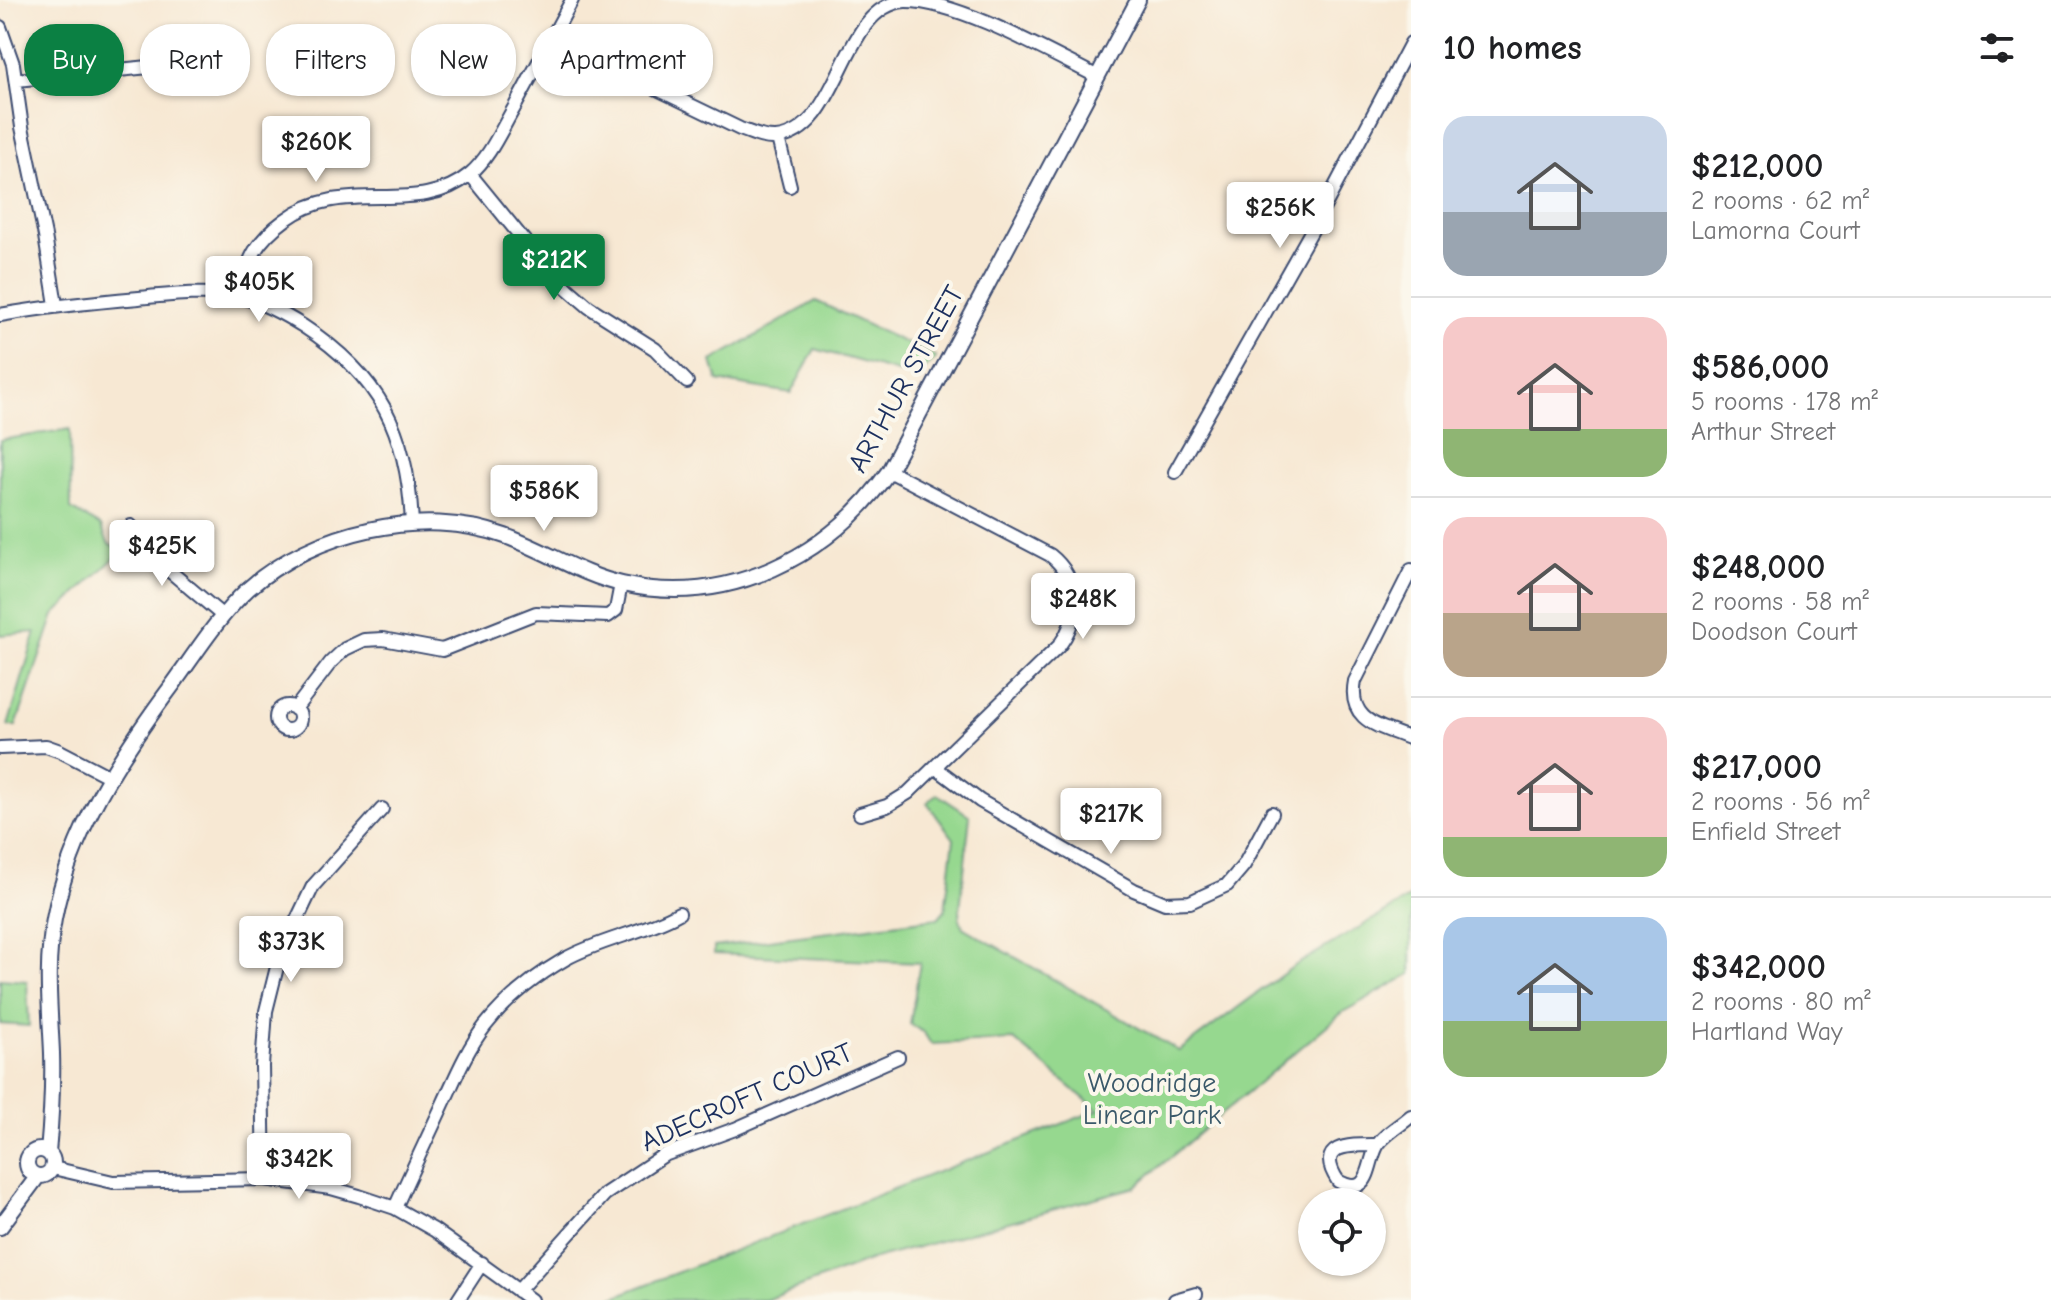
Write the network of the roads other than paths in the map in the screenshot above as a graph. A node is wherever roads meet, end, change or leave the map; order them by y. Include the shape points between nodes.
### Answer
1 (572, 0) edge
2 (1138, 0) edge
3 (890, 2) edge
4 (559, 24) edge
5 (0, 27) edge
6 (1411, 43) edge
7 (140, 68) edge
8 (532, 75) edge
9 (1098, 77) junction
10 (16, 80) junction
11 (672, 96) edge
12 (778, 138) junction
13 (470, 174) junction
14 (790, 186) dead end
15 (237, 296) junction
16 (56, 305) junction
17 (0, 315) edge
18 (687, 382) dead end
19 (889, 471) junction
20 (1175, 472) dead end
21 (412, 524) junction
22 (131, 526) dead end
23 (1411, 570) edge
24 (621, 584) junction
25 (223, 616) junction
26 (295, 709) dead end
27 (1411, 739) edge
28 (0, 748) edge
29 (936, 768) junction
30 (110, 777) junction
31 (382, 809) dead end
32 (1272, 813) dead end
33 (860, 814) dead end
34 (679, 913) dead end
35 (898, 1057) dead end
36 (1411, 1116) edge
37 (1377, 1145) dead end
38 (42, 1152) junction
39 (53, 1168) junction
40 (34, 1174) junction
41 (264, 1179) junction
42 (395, 1208) junction
43 (0, 1227) edge
44 (482, 1263) junction
45 (518, 1291) junction
46 (1196, 1294) dead end
47 (458, 1300) edge
48 (531, 1300) edge
49 (1175, 1300) edge

1 - 4 street
2 - 9 street, ARTHUR STREET
3 - 9 street via 946,5
3 - 12 street via 862,31 813,116
5 - 10 street
6 - 20 street
7 - 10 street
8 - 13 street via 491,150
9 - 19 street, ARTHUR STREET
10 - 16 street
11 - 12 street via 740,129
12 - 14 street
13 - 15 street via 415,197 347,196 293,214 255,250
13 - 18 street via 553,276 589,307 655,349
15 - 16 street via 176,295
15 - 21 street via 293,320 331,344 361,373 384,405 400,445
16 - 17 street
19 - 24 street, ARTHUR STREET via 826,540 772,570 739,581 678,589
19 - 29 street via 1050,555 1063,568 1074,597 1072,620 1059,646
21 - 24 street, ARTHUR STREET via 476,528 506,536
21 - 25 street, ARTHUR STREET via 378,527 308,550 275,568
22 - 25 street via 166,568
23 - 27 street via 1355,681 1354,705 1370,722
24 - 26 street via 616,610 608,616 536,613 442,650 364,640 331,662
25 - 30 street, ARTHUR STREET
28 - 30 street via 46,746
29 - 32 street via 980,801 1165,903 1190,902 1227,885
29 - 33 street via 899,800
30 - 38 street, ARTHUR STREET via 72,853 47,959 52,1054
31 - 41 street via 313,886 280,955 266,1011 262,1066
34 - 42 street via 567,958 509,999 464,1059
35 - 45 street, ADECROFT COURT via 664,1155 605,1194
36 - 37 street
38 - 39 street via 54,1161
38 - 40 street via 28,1159
39 - 40 street via 47,1175
39 - 41 street via 113,1182
40 - 43 street
41 - 42 street via 331,1188
42 - 44 street
44 - 45 street
44 - 47 street
45 - 48 street
46 - 49 street

